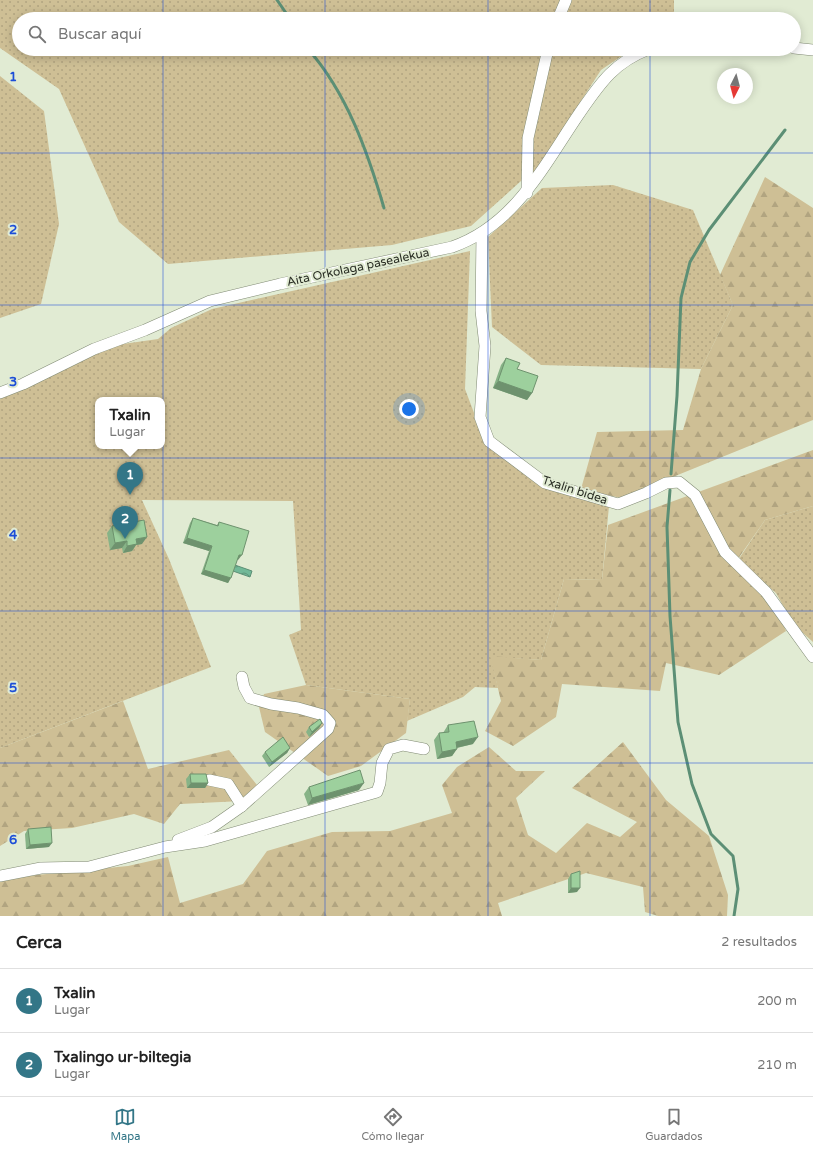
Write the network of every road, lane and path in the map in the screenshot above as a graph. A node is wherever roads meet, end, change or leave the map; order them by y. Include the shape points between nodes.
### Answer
1 (566, 0) edge
2 (561, 12) edge
3 (801, 49) edge
4 (813, 50) edge
5 (546, 56) edge
6 (634, 56) edge
7 (526, 193) junction
8 (482, 234) junction
9 (0, 393) edge
10 (813, 656) edge
11 (242, 677) dead end
12 (424, 749) dead end
13 (209, 780) edge
14 (242, 806) junction
15 (165, 847) junction
16 (0, 876) edge

1 - 2 street
3 - 4 street
5 - 7 street via 528,138
6 - 7 street, Aita Orkolaga pasealekua via 602,80
7 - 8 street, Aita Orkolaga pasealekua
8 - 9 street, Aita Orkolaga pasealekua via 452,247 210,301 94,349
8 - 10 street, Txalin bidea via 481,311 485,346 480,417 488,441 545,483 618,504 666,483 679,482 696,495 725,552 766,592
11 - 14 street via 250,698 323,715 330,723 328,729
12 - 15 street via 403,744 389,749 382,763 377,792 205,841
13 - 14 street via 228,784
14 - 15 street via 212,827
15 - 16 street via 89,867 41,868

